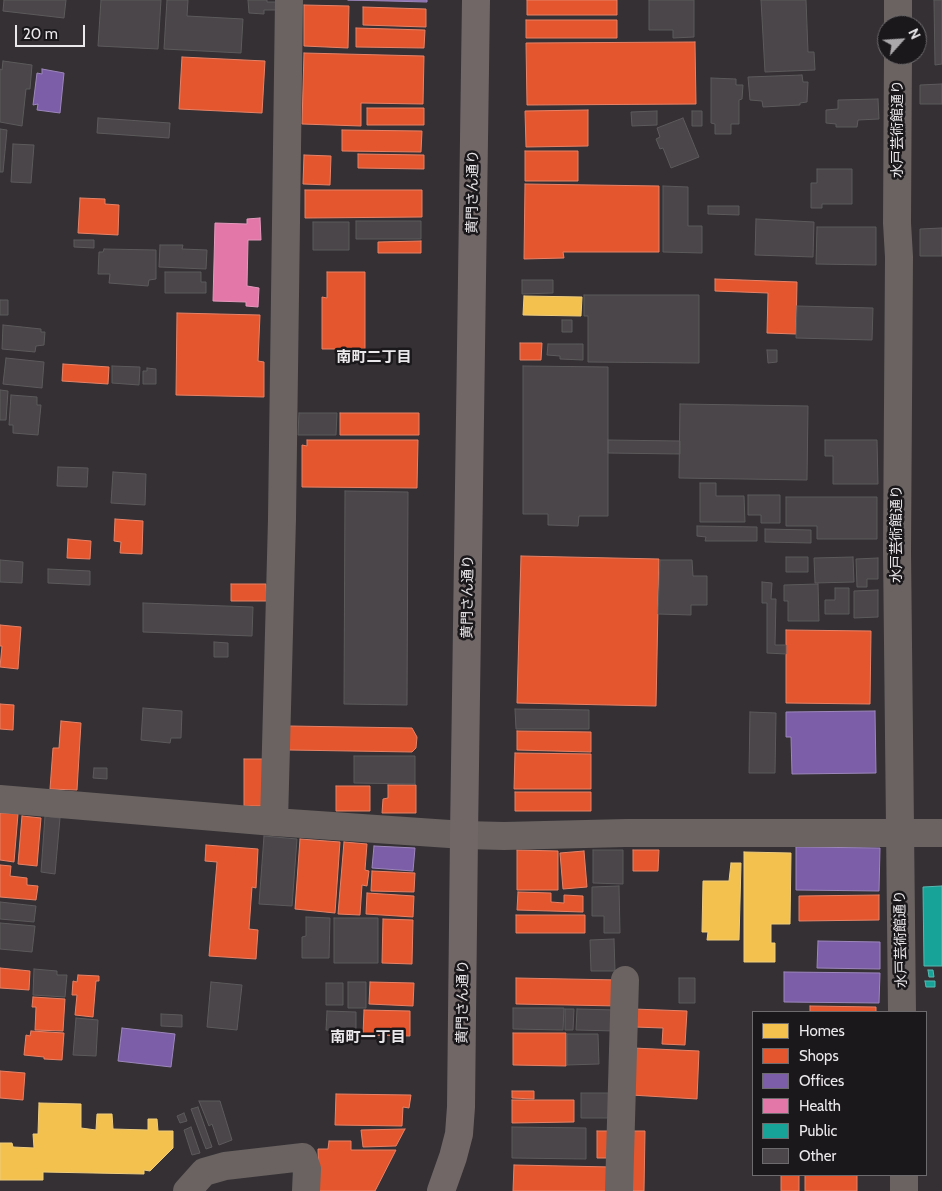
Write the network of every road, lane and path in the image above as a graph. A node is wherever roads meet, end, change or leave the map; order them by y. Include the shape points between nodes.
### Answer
1 (289, 0) edge
2 (476, 0) edge
3 (898, 0) edge
4 (898, 15) edge
5 (898, 65) edge
6 (0, 799) edge
7 (274, 822) junction
8 (900, 832) junction
9 (942, 833) edge
10 (464, 835) junction
11 (625, 980) dead end
12 (902, 1011) edge
13 (904, 1176) edge
14 (187, 1191) edge
15 (306, 1191) edge
16 (440, 1191) edge
17 (619, 1191) edge
18 (904, 1191) edge

1 - 7 street
2 - 10 highway, 黄門さん通り
3 - 4 street
5 - 8 street, 水戸芸術館通り
6 - 7 street
7 - 10 street
8 - 9 street
8 - 10 street
8 - 12 street, 水戸芸術館通り
10 - 16 highway, 黄門さん通り via 461,1107 459,1134
11 - 17 street
13 - 18 street
14 - 15 street via 204,1172 224,1166 303,1156 307,1169

